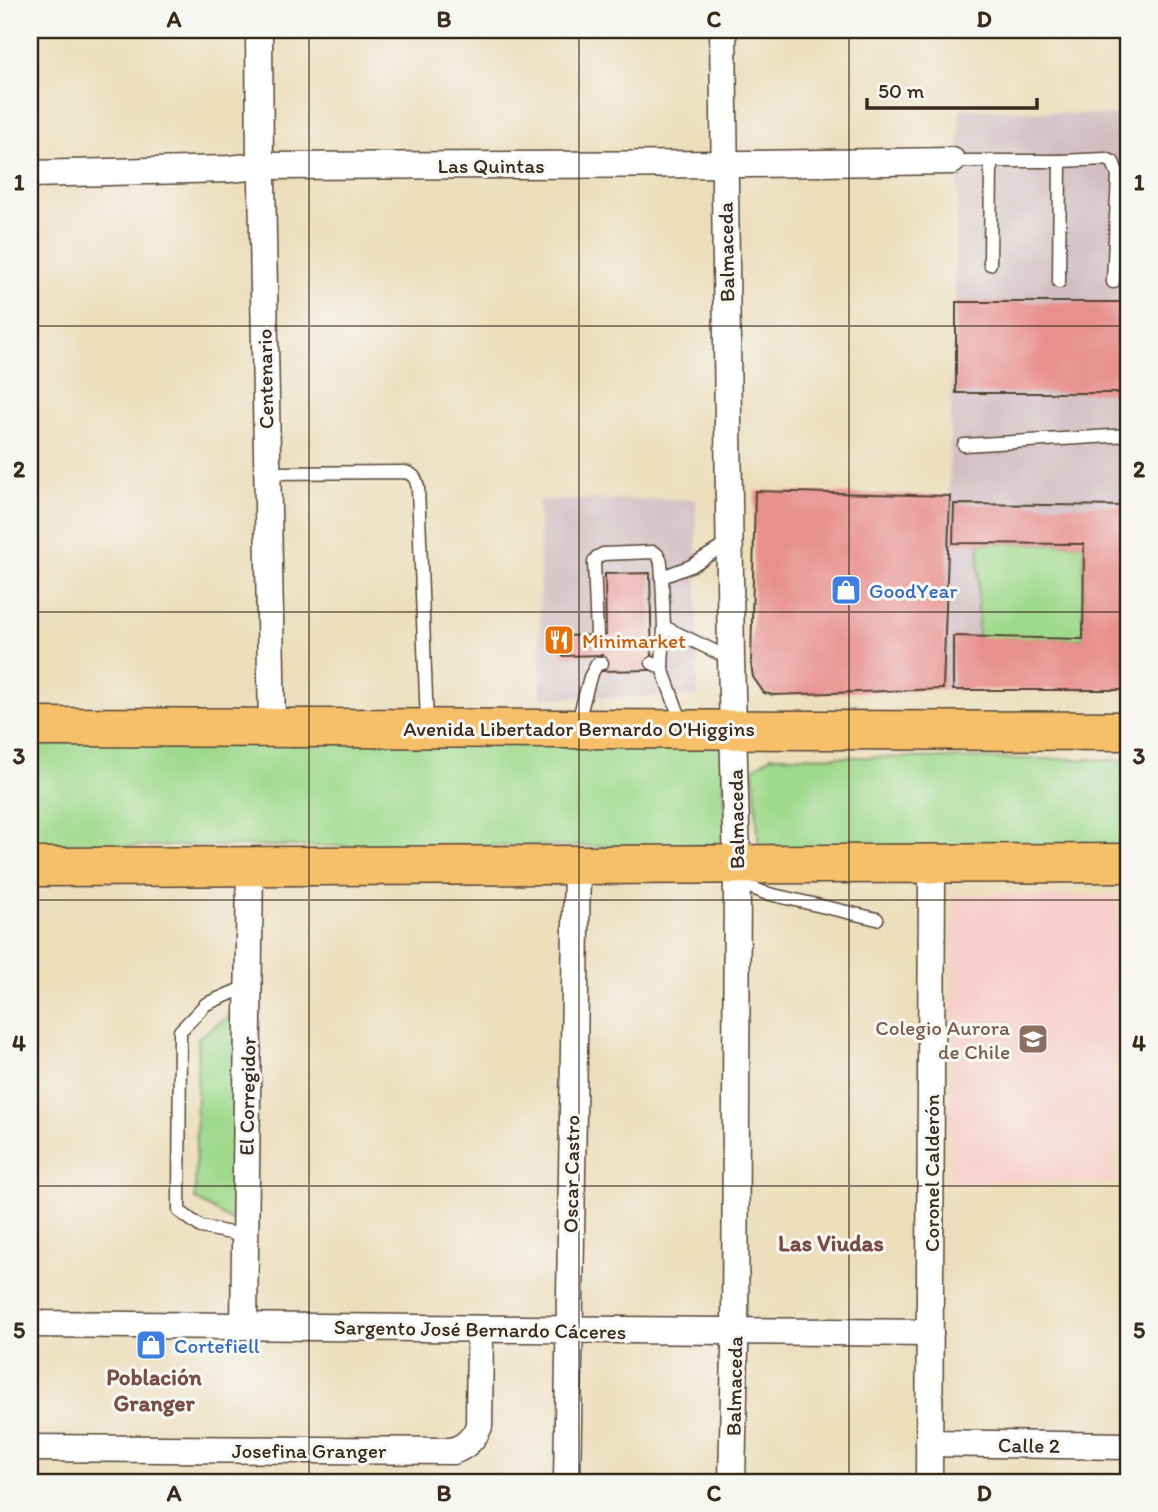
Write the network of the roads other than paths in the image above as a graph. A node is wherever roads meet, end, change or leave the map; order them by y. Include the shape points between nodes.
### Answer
1 (259, 30) edge
2 (723, 30) edge
3 (952, 161) joint
4 (991, 161) junction
5 (1060, 161) junction
6 (725, 164) junction
7 (260, 166) junction
8 (30, 174) edge
9 (990, 264) dead end
10 (1059, 282) dead end
11 (1112, 282) dead end
12 (1128, 435) edge
13 (964, 445) dead end
14 (267, 473) junction
15 (730, 542) junction
16 (662, 578) junction
17 (664, 627) junction
18 (597, 635) dead end
19 (732, 659) junction
20 (599, 661) dead end
21 (30, 727) edge
22 (272, 727) junction
23 (428, 728) junction
24 (575, 729) junction
25 (684, 729) junction
26 (734, 730) junction
27 (1128, 731) edge
28 (1128, 863) edge
29 (934, 864) junction
30 (577, 865) junction
31 (250, 866) junction
32 (32, 869) edge
33 (737, 873) junction
34 (877, 919) dead end
35 (249, 985) junction
36 (246, 1236) junction
37 (30, 1324) edge
38 (244, 1326) junction
39 (480, 1329) junction
40 (570, 1329) junction
41 (735, 1331) junction
42 (930, 1333) junction
43 (929, 1443) junction
44 (1128, 1446) edge
45 (30, 1448) edge
46 (567, 1482) edge
47 (733, 1482) edge
48 (929, 1482) edge

1 - 7 street, Centenario
2 - 6 street, Balmaceda
3 - 4 lane
3 - 6 street, Las Quintas
4 - 5 lane
4 - 9 lane
5 - 10 lane
5 - 11 lane via 1113,162 1118,174
6 - 7 street, Las Quintas
6 - 15 street, Balmaceda
7 - 8 street, Las Quintas
7 - 14 street, Centenario
12 - 13 lane
14 - 22 street, Centenario
14 - 23 lane via 405,472 416,479
15 - 16 lane
15 - 19 street, Balmaceda
16 - 17 lane
16 - 18 lane via 657,553 597,557
17 - 19 lane
17 - 25 lane via 657,666
19 - 26 street, Balmaceda
20 - 24 lane
21 - 22 main road, Avenida Libertador Bernardo O'Higgins
22 - 23 main road, Avenida Libertador Bernardo O'Higgins
23 - 24 main road, Avenida Libertador Bernardo O'Higgins
24 - 25 main road, Avenida Libertador Bernardo O'Higgins
25 - 26 main road, Avenida Libertador Bernardo O'Higgins
26 - 27 main road, Avenida Libertador Bernardo O'Higgins
26 - 33 street, Balmaceda
28 - 29 main road
29 - 33 main road
29 - 42 street, Coronel Calderón
30 - 31 main road
30 - 33 main road
30 - 40 street, Oscar Castro
31 - 32 main road
31 - 35 street, El Corregidor
33 - 34 lane via 765,893
33 - 41 street, Balmaceda
35 - 36 street, El Corregidor
35 - 36 lane via 206,1004 180,1031 178,1211 201,1227
36 - 38 street, El Corregidor
37 - 38 street, Sargento José Bernardo Cáceres
38 - 39 street, Sargento José Bernardo Cáceres
39 - 40 street, Sargento José Bernardo Cáceres
39 - 45 street, Josefina Granger via 479,1426 470,1442 453,1451
40 - 41 street, Sargento José Bernardo Cáceres
40 - 46 street, Oscar Castro
41 - 42 street, Sargento José Bernardo Cáceres
41 - 47 street, Balmaceda
42 - 43 street, Coronel Calderón
43 - 44 street, Calle 2
43 - 48 street, Coronel Calderón

